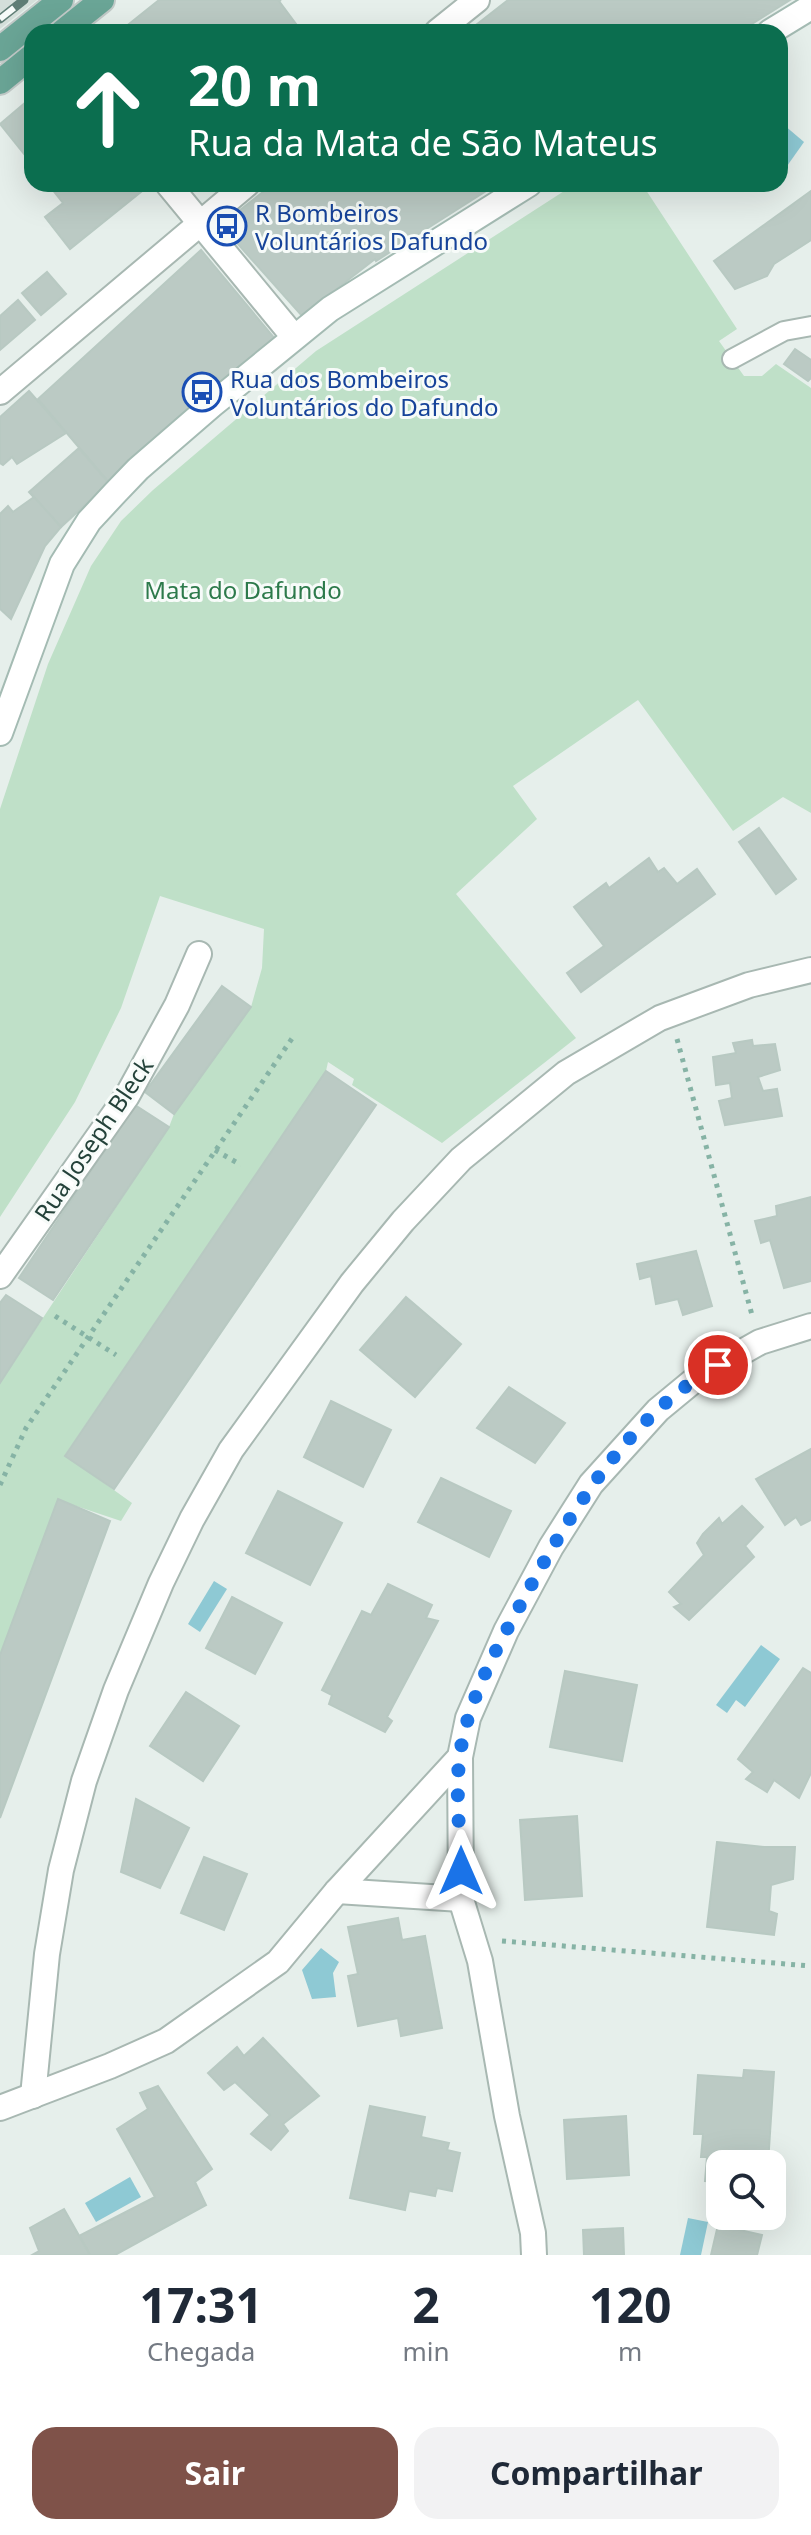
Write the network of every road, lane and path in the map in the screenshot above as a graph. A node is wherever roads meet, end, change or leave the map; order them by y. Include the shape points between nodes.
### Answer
1 (61, 0) edge
2 (102, 0) edge
3 (477, 0) edge
4 (811, 7) edge
5 (31, 24) edge
6 (72, 24) edge
7 (447, 24) edge
8 (783, 24) edge
9 (24, 30) edge
10 (0, 49) edge
11 (24, 62) edge
12 (0, 82) edge
13 (175, 192) edge
14 (237, 192) edge
15 (516, 192) edge
16 (200, 222) junction
17 (811, 326) edge
18 (294, 337) junction
19 (732, 359) dead end
20 (0, 392) edge
21 (0, 733) edge
22 (199, 954) dead end
23 (811, 970) edge
24 (671, 1015) junction
25 (293, 1037) dead end
26 (215, 1150) junction
27 (241, 1165) dead end
28 (0, 1276) edge
29 (55, 1316) dead end
30 (811, 1326) edge
31 (89, 1335) junction
32 (760, 1342) junction
33 (116, 1355) dead end
34 (0, 1485) edge
35 (460, 1757) junction
36 (337, 1891) junction
37 (461, 1899) junction
38 (502, 1939) dead end
39 (811, 1966) edge
40 (33, 2096) junction
41 (0, 2108) edge
42 (534, 2255) edge

1 - 5 main road
2 - 6 main road
3 - 7 street
4 - 8 street
9 - 10 main road
11 - 12 main road
13 - 16 street
14 - 16 street
15 - 18 street
16 - 18 street
16 - 20 street
17 - 19 lane via 784,331
18 - 21 street via 138,469 89,521 62,564
22 - 28 street, Rua Joseph Bleck via 127,1096
23 - 24 street via 749,985
24 - 32 path
24 - 40 street via 566,1073 461,1159 352,1283 231,1450 161,1583 84,1781 47,1954
25 - 26 path
26 - 27 path
26 - 31 path
29 - 31 path
30 - 32 street
31 - 33 path
31 - 34 path via 26,1428
32 - 35 street via 698,1377 668,1402 591,1484 506,1631 468,1718
35 - 36 street
35 - 37 street
36 - 37 street
36 - 40 street via 278,1962 166,2041
37 - 42 street via 480,1961
38 - 39 path
40 - 41 street

